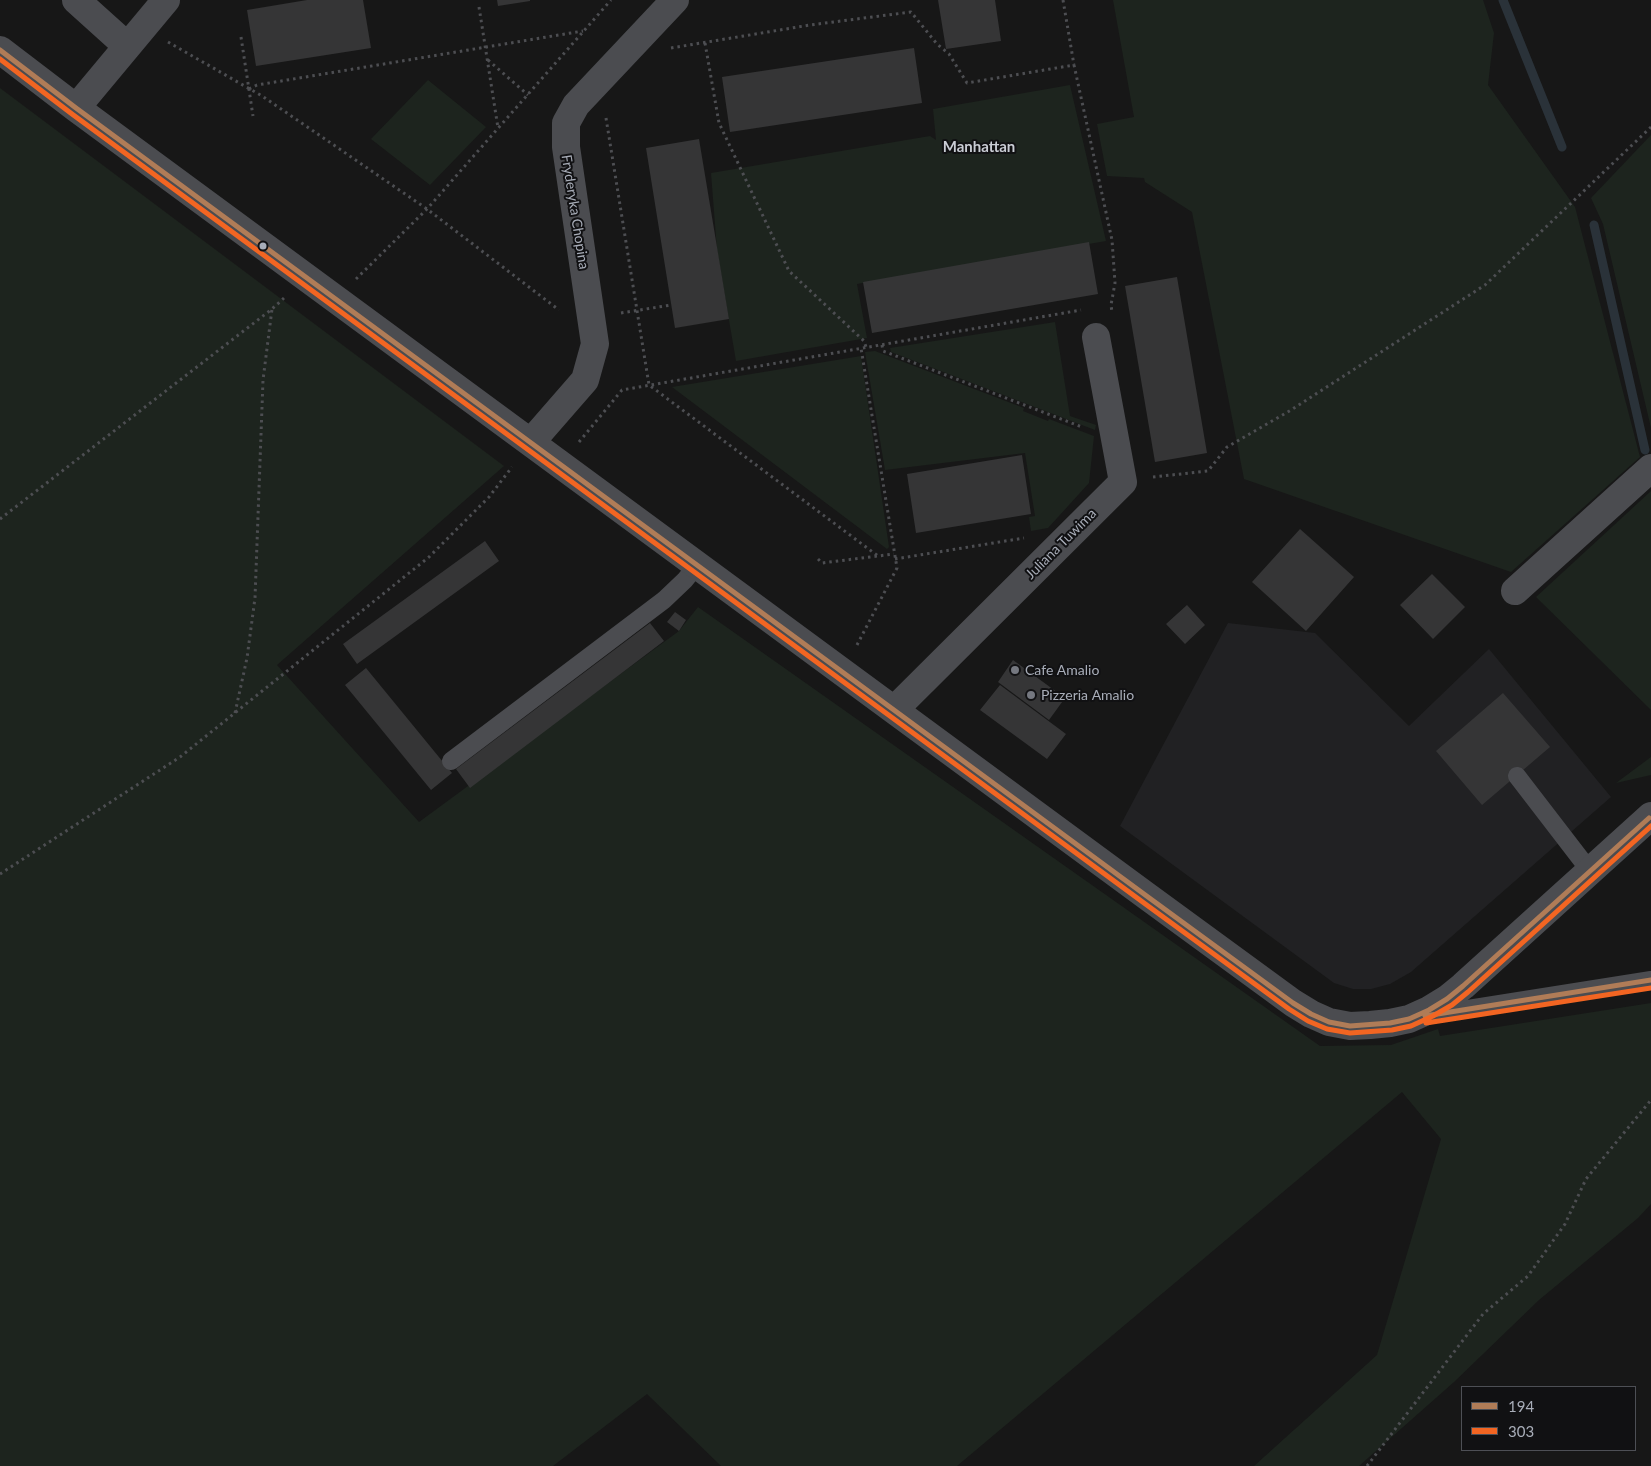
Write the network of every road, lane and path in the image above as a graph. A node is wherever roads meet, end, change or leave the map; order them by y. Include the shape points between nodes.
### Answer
1 (76, 0) edge
2 (166, 0) edge
3 (611, 0) edge
4 (675, 0) edge
5 (1063, 0) edge
6 (479, 7) dead end
7 (584, 30) junction
8 (241, 37) dead end
9 (165, 40) dead end
10 (705, 43) junction
11 (127, 46) junction
12 (485, 47) junction
13 (668, 49) dead end
14 (0, 50) edge
15 (487, 60) junction
16 (1074, 65) junction
17 (249, 89) junction
18 (528, 95) junction
19 (76, 108) junction
20 (605, 115) dead end
21 (253, 116) dead end
22 (498, 128) junction
23 (1651, 128) edge
24 (426, 209) junction
25 (306, 277) junction
26 (354, 281) dead end
27 (671, 305) dead end
28 (1111, 305) junction
29 (1102, 307) dead end
30 (272, 309) junction
31 (637, 310) junction
32 (1082, 310) dead end
33 (1113, 315) dead end
34 (591, 318) junction
35 (1096, 337) dead end
36 (882, 345) junction
37 (866, 347) junction
38 (861, 348) junction
39 (649, 385) junction
40 (1114, 433) junction
41 (531, 442) junction
42 (578, 444) dead end
43 (1651, 468) edge
44 (1145, 478) dead end
45 (0, 519) edge
46 (1030, 537) dead end
47 (894, 554) junction
48 (878, 556) junction
49 (818, 559) dead end
50 (895, 559) junction
51 (697, 565) junction
52 (1515, 590) dead end
53 (855, 648) dead end
54 (894, 710) junction
55 (235, 713) junction
56 (451, 761) dead end
57 (1517, 776) dead end
58 (1650, 818) edge
59 (1590, 871) junction
60 (0, 874) edge
61 (1651, 980) edge
62 (1410, 1019) junction
63 (1651, 1100) edge
64 (1367, 1466) edge

1 - 11 street
2 - 11 street
3 - 7 path
4 - 34 street, Fryderyka Chopina via 576,105 566,123 566,147
5 - 16 path
6 - 12 path
7 - 12 path
7 - 18 path
8 - 17 path
9 - 17 path
10 - 13 path
10 - 16 path via 912,12 949,54 967,83
10 - 37 path via 719,123 789,271 864,341
11 - 19 street
12 - 15 path
12 - 17 path via 257,85
14 - 19 street
15 - 18 path
15 - 22 path
16 - 28 path via 1112,240 1115,283
17 - 21 path
17 - 24 path
18 - 22 path
19 - 25 street
20 - 31 path
22 - 24 path
23 - 44 path via 1486,285 1228,447 1208,471
24 - 26 path
24 - 34 path via 573,320
25 - 30 path
25 - 41 street
27 - 31 path
28 - 29 path
28 - 33 path
30 - 45 path
30 - 55 path via 262,380 255,598
31 - 34 path
31 - 39 path
32 - 36 path
34 - 41 street, Fryderyka Chopina via 595,344 586,380
35 - 40 street, Juliana Tuwima
36 - 37 path
36 - 40 path via 884,351 1099,433
37 - 38 path
38 - 39 path
38 - 47 path
39 - 42 path via 622,390
39 - 48 path
40 - 54 street, Juliana Tuwima via 1123,482
41 - 51 street
41 - 55 path via 489,497 429,557
43 - 52 street
46 - 50 path
47 - 48 path
47 - 50 path
48 - 49 path via 822,563
50 - 53 path via 897,568
51 - 54 street
51 - 56 lane via 664,600
54 - 62 street via 1311,1014 1350,1026
55 - 60 path via 180,757
57 - 59 lane
58 - 59 street
59 - 62 street via 1463,986 1447,999
61 - 62 lane
63 - 64 path via 1586,1179 1565,1224 1528,1276 1483,1314

